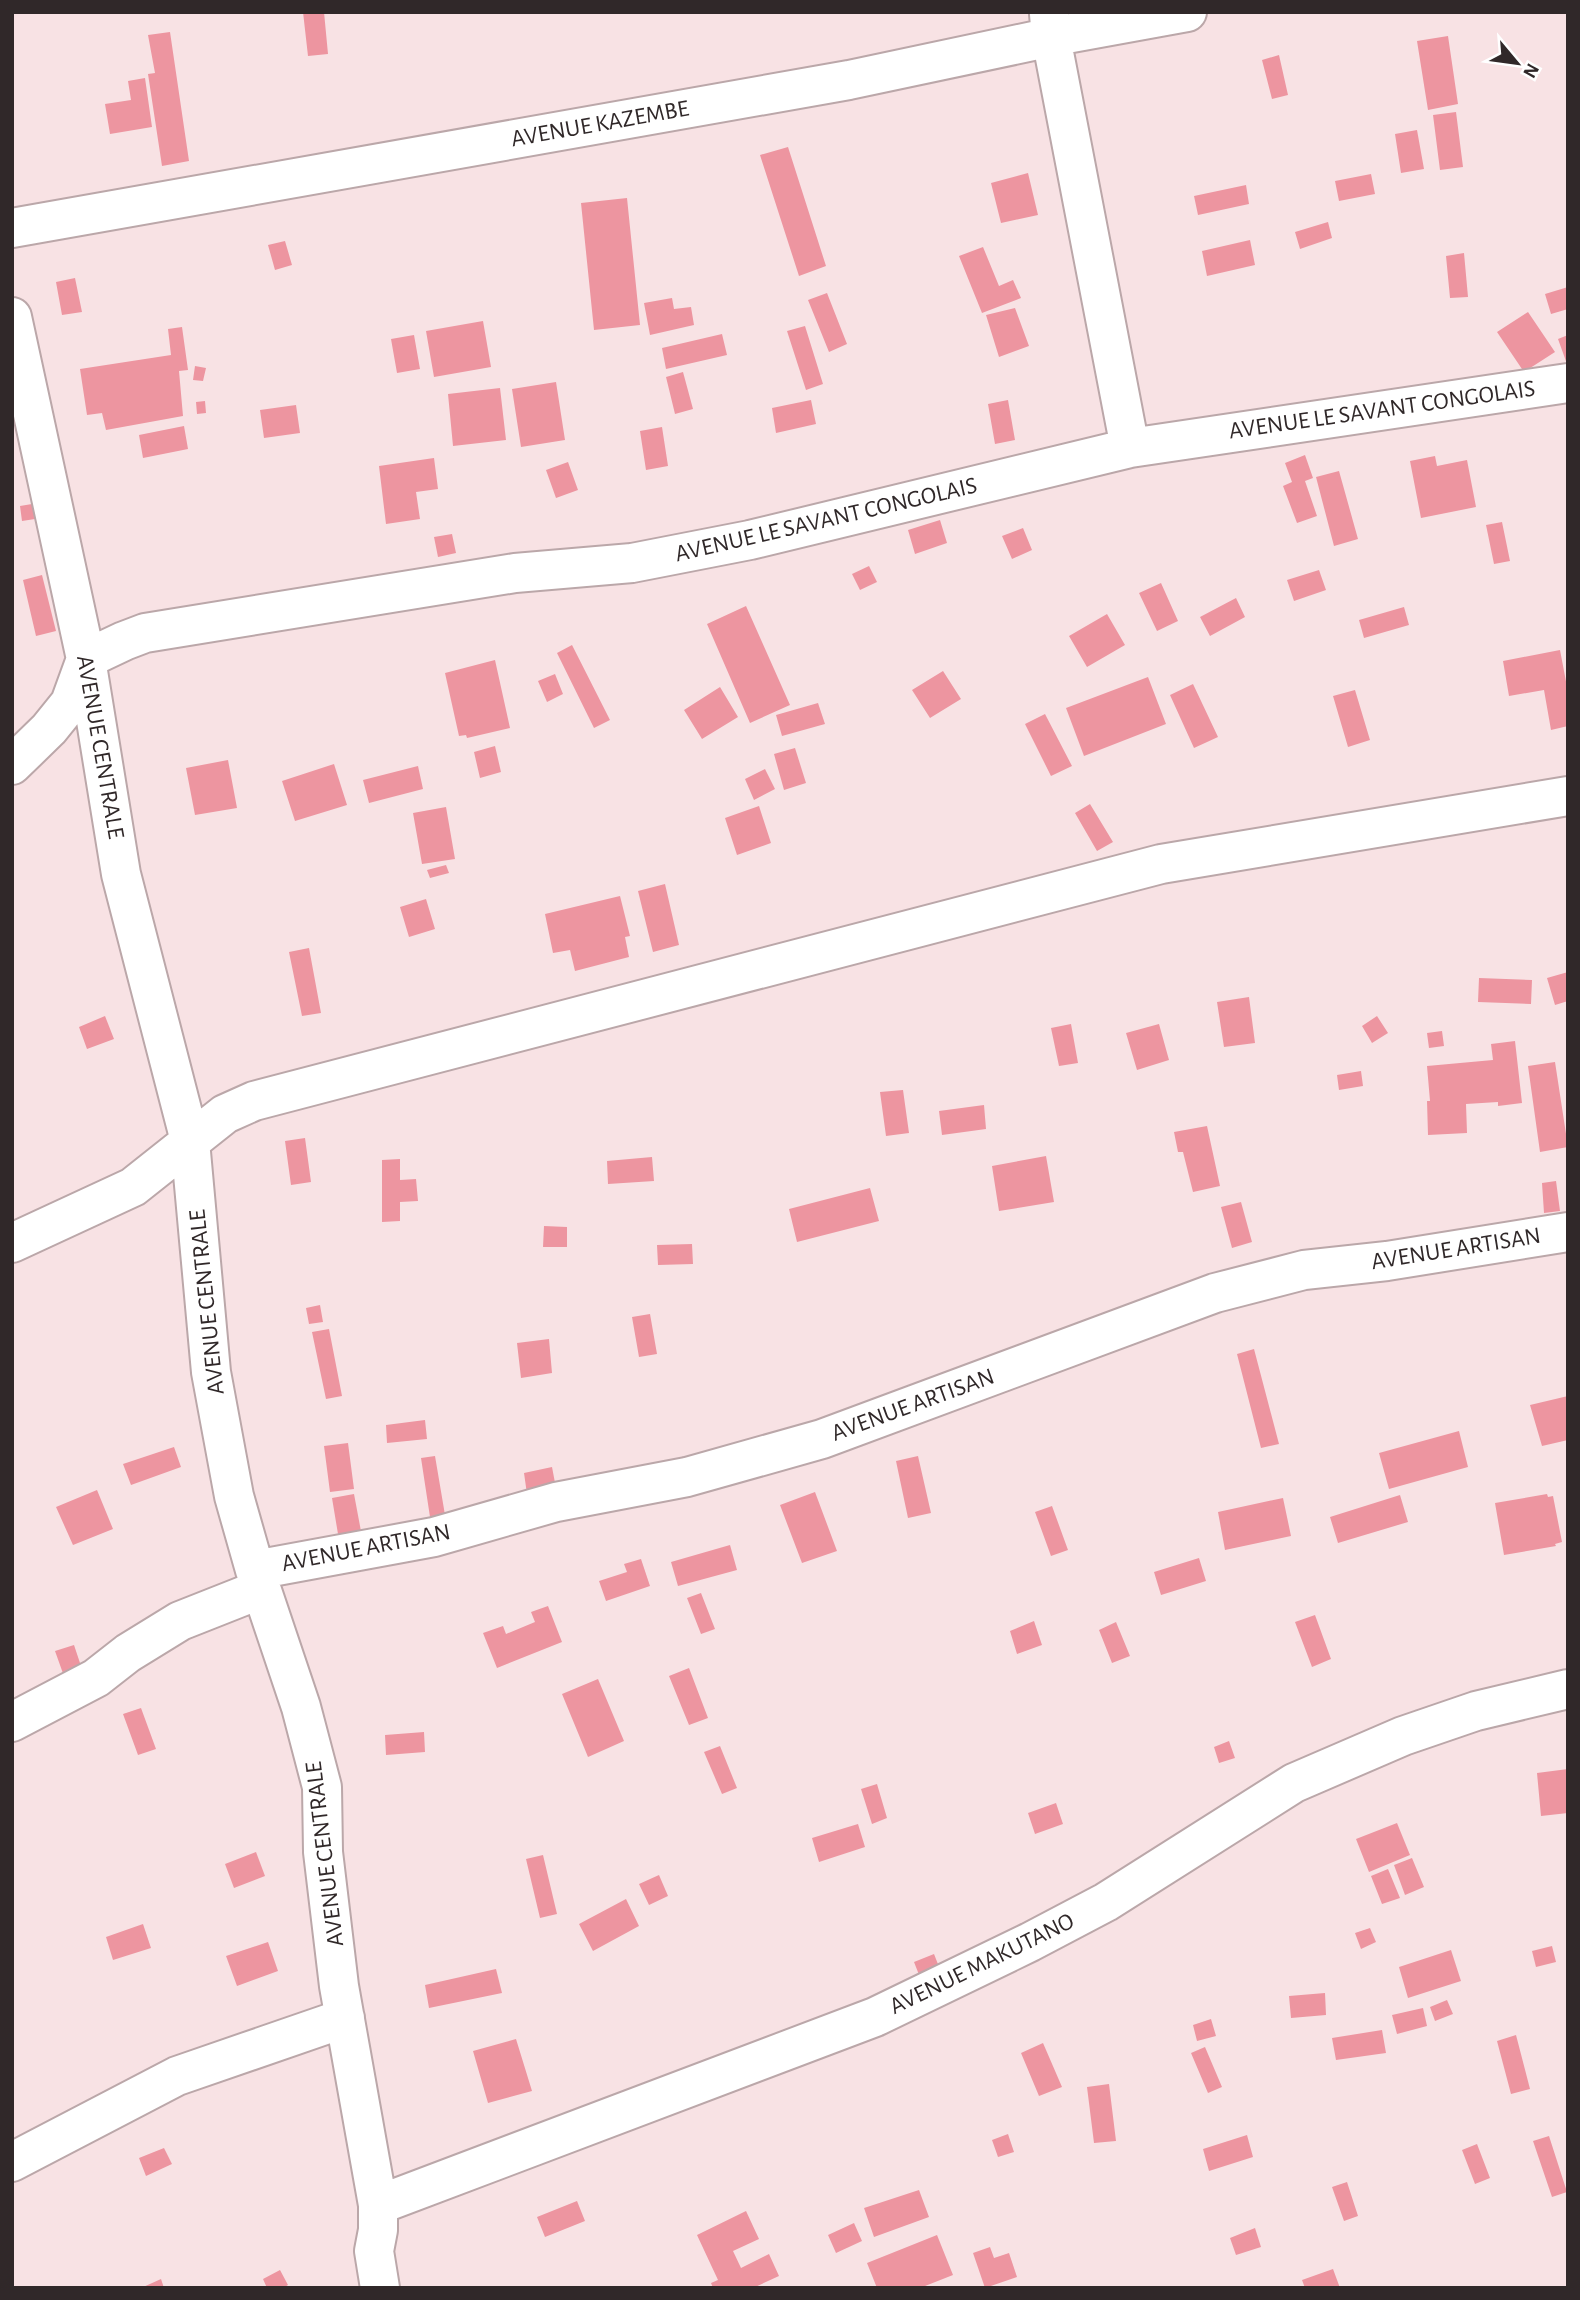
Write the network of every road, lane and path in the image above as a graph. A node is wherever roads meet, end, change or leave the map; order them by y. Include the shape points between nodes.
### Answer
1 (1187, 12) edge
2 (1050, 25) edge
3 (12, 228) edge
4 (12, 317) edge
5 (1568, 383) edge
6 (1130, 448) junction
7 (86, 659) junction
8 (12, 765) edge
9 (1568, 796) edge
10 (190, 1141) junction
11 (1568, 1232) edge
12 (12, 1244) edge
13 (258, 1580) junction
14 (1568, 1689) edge
15 (12, 1722) edge
16 (345, 2018) junction
17 (12, 2162) edge
18 (378, 2206) junction
19 (380, 2288) edge

1 - 2 street, AVENUE KAZEMBE
2 - 3 street, AVENUE KAZEMBE via 849,80
2 - 6 street
4 - 7 street, AVENUE CENTRALE
5 - 6 street, AVENUE LE SAVANT CONGOLAIS
6 - 7 street, AVENUE LE SAVANT CONGOLAIS via 750,540 632,563 515,573 145,633
7 - 8 street via 70,703
7 - 10 street, AVENUE CENTRALE via 121,874
9 - 10 street via 1161,864 254,1101 226,1114
10 - 12 street via 134,1187
10 - 13 street, AVENUE CENTRALE via 211,1372 234,1496
11 - 13 street, AVENUE ARTISAN via 1304,1270 1215,1293 822,1439
13 - 15 street, AVENUE ARTISAN via 180,1621 96,1678
13 - 16 street, AVENUE CENTRALE via 301,1707 321,1787 323,1852
14 - 18 street, AVENUE MAKUTANO via 1476,1711 1403,1736 1294,1783 1106,1902 875,2017
16 - 17 street via 177,2076
16 - 18 street, AVENUE CENTRALE
18 - 19 street, AVENUE CENTRALE via 374,2251

